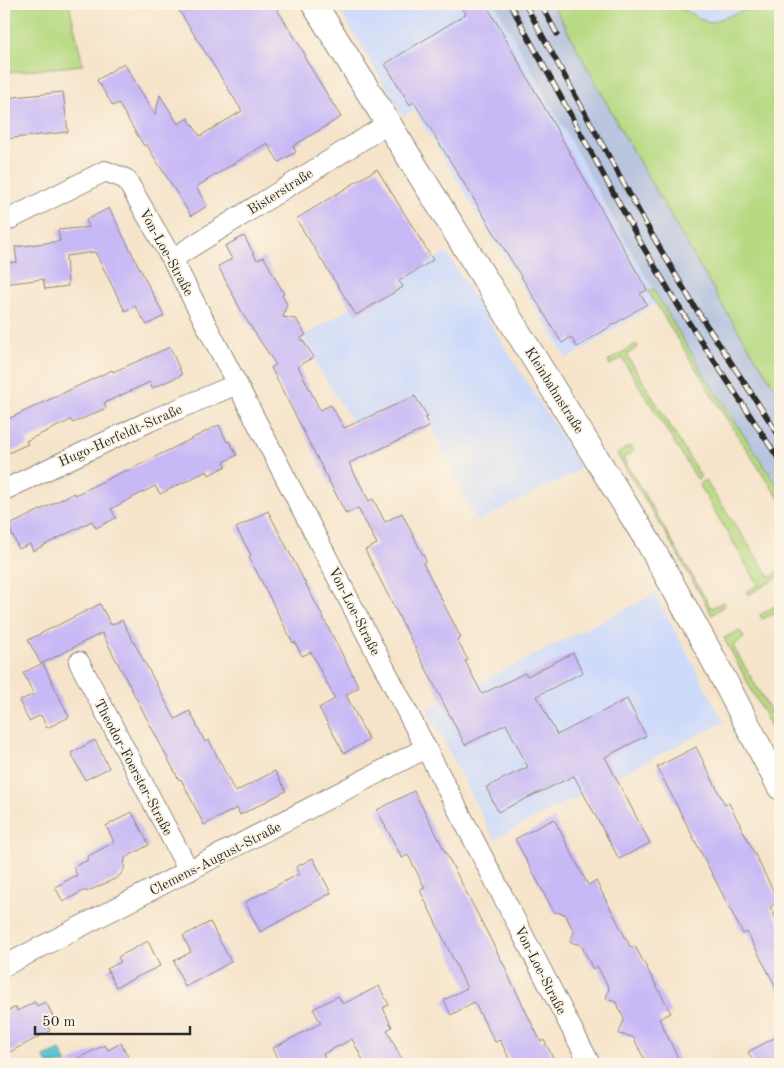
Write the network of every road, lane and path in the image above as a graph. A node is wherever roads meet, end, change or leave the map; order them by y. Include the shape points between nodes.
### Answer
1 (314, 4) edge
2 (389, 123) junction
3 (4, 222) edge
4 (172, 258) junction
5 (237, 384) junction
6 (4, 490) edge
7 (78, 662) dead end
8 (426, 748) junction
9 (780, 787) edge
10 (189, 872) junction
11 (4, 966) edge
12 (590, 1064) edge

1 - 2 street, Kleinbahnstraße
2 - 4 street, Bisterstraße
2 - 9 street, Kleinbahnstraße via 649,543
3 - 4 street, Von-Loe-Straße via 105,171 126,179
4 - 5 street, Von-Loe-Straße
5 - 6 street, Hugo-Herfeldt-Straße via 142,424
5 - 8 street, Von-Loe-Straße
7 - 10 street, Theodor-Foerster-Straße
8 - 10 street, Clemens-August-Straße
8 - 12 street, Von-Loe-Straße
10 - 11 street, Clemens-August-Straße

